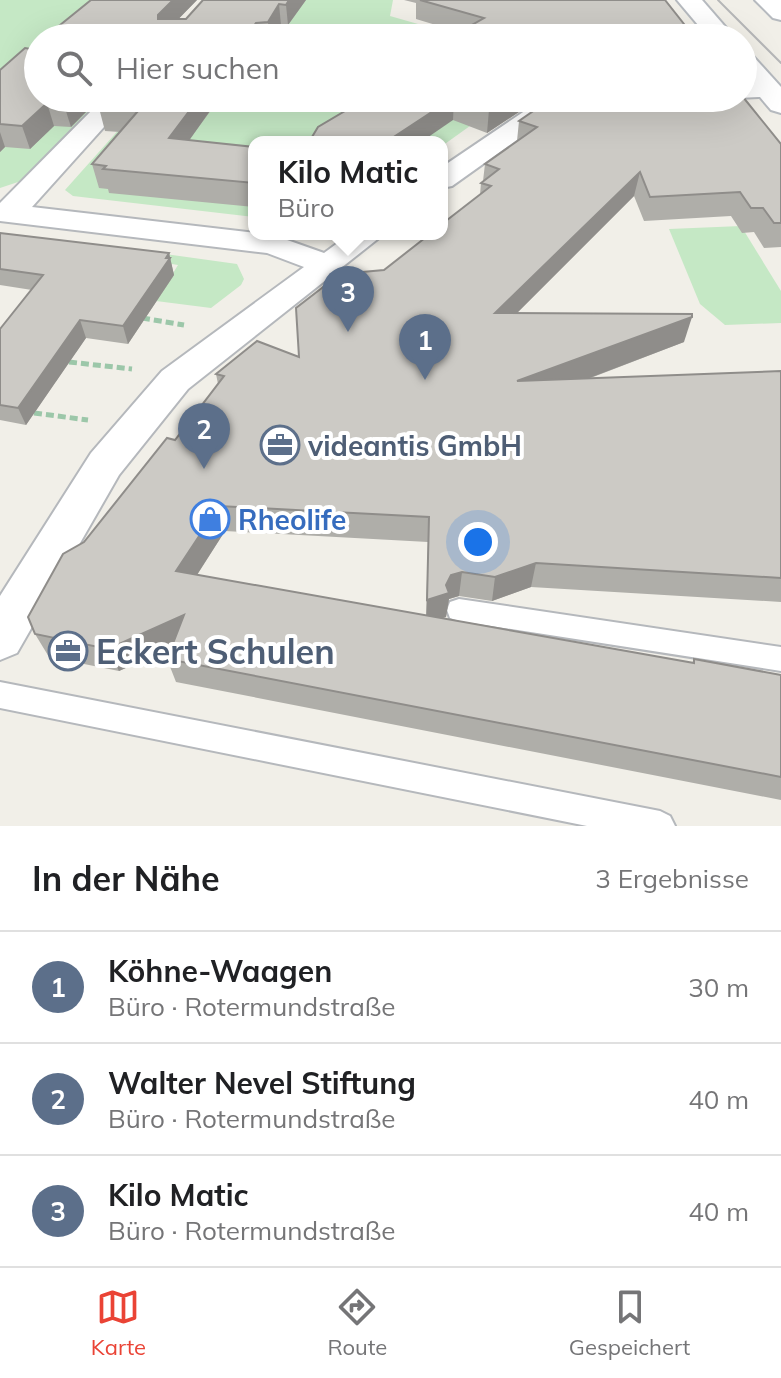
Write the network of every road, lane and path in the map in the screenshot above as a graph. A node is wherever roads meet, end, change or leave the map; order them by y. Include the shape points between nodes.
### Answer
1 (689, 0) edge
2 (767, 0) edge
3 (781, 13) edge
4 (710, 24) edge
5 (104, 112) edge
6 (540, 112) edge
7 (448, 176) edge
8 (5, 212) edge
9 (361, 240) edge
10 (327, 265) junction
11 (142, 318) edge
12 (190, 326) dead end
13 (69, 362) dead end
14 (141, 370) dead end
15 (34, 413) dead end
16 (91, 420) dead end
17 (459, 610) dead end
18 (2, 631) edge
19 (781, 659) edge
20 (0, 695) edge
21 (660, 826) edge

1 - 4 main road
2 - 3 main road
5 - 8 street
6 - 7 street
8 - 10 street via 273,244
9 - 10 street
10 - 18 street via 175,380 105,464
11 - 12 path
13 - 14 path
15 - 16 path
17 - 19 lane
20 - 21 lane

